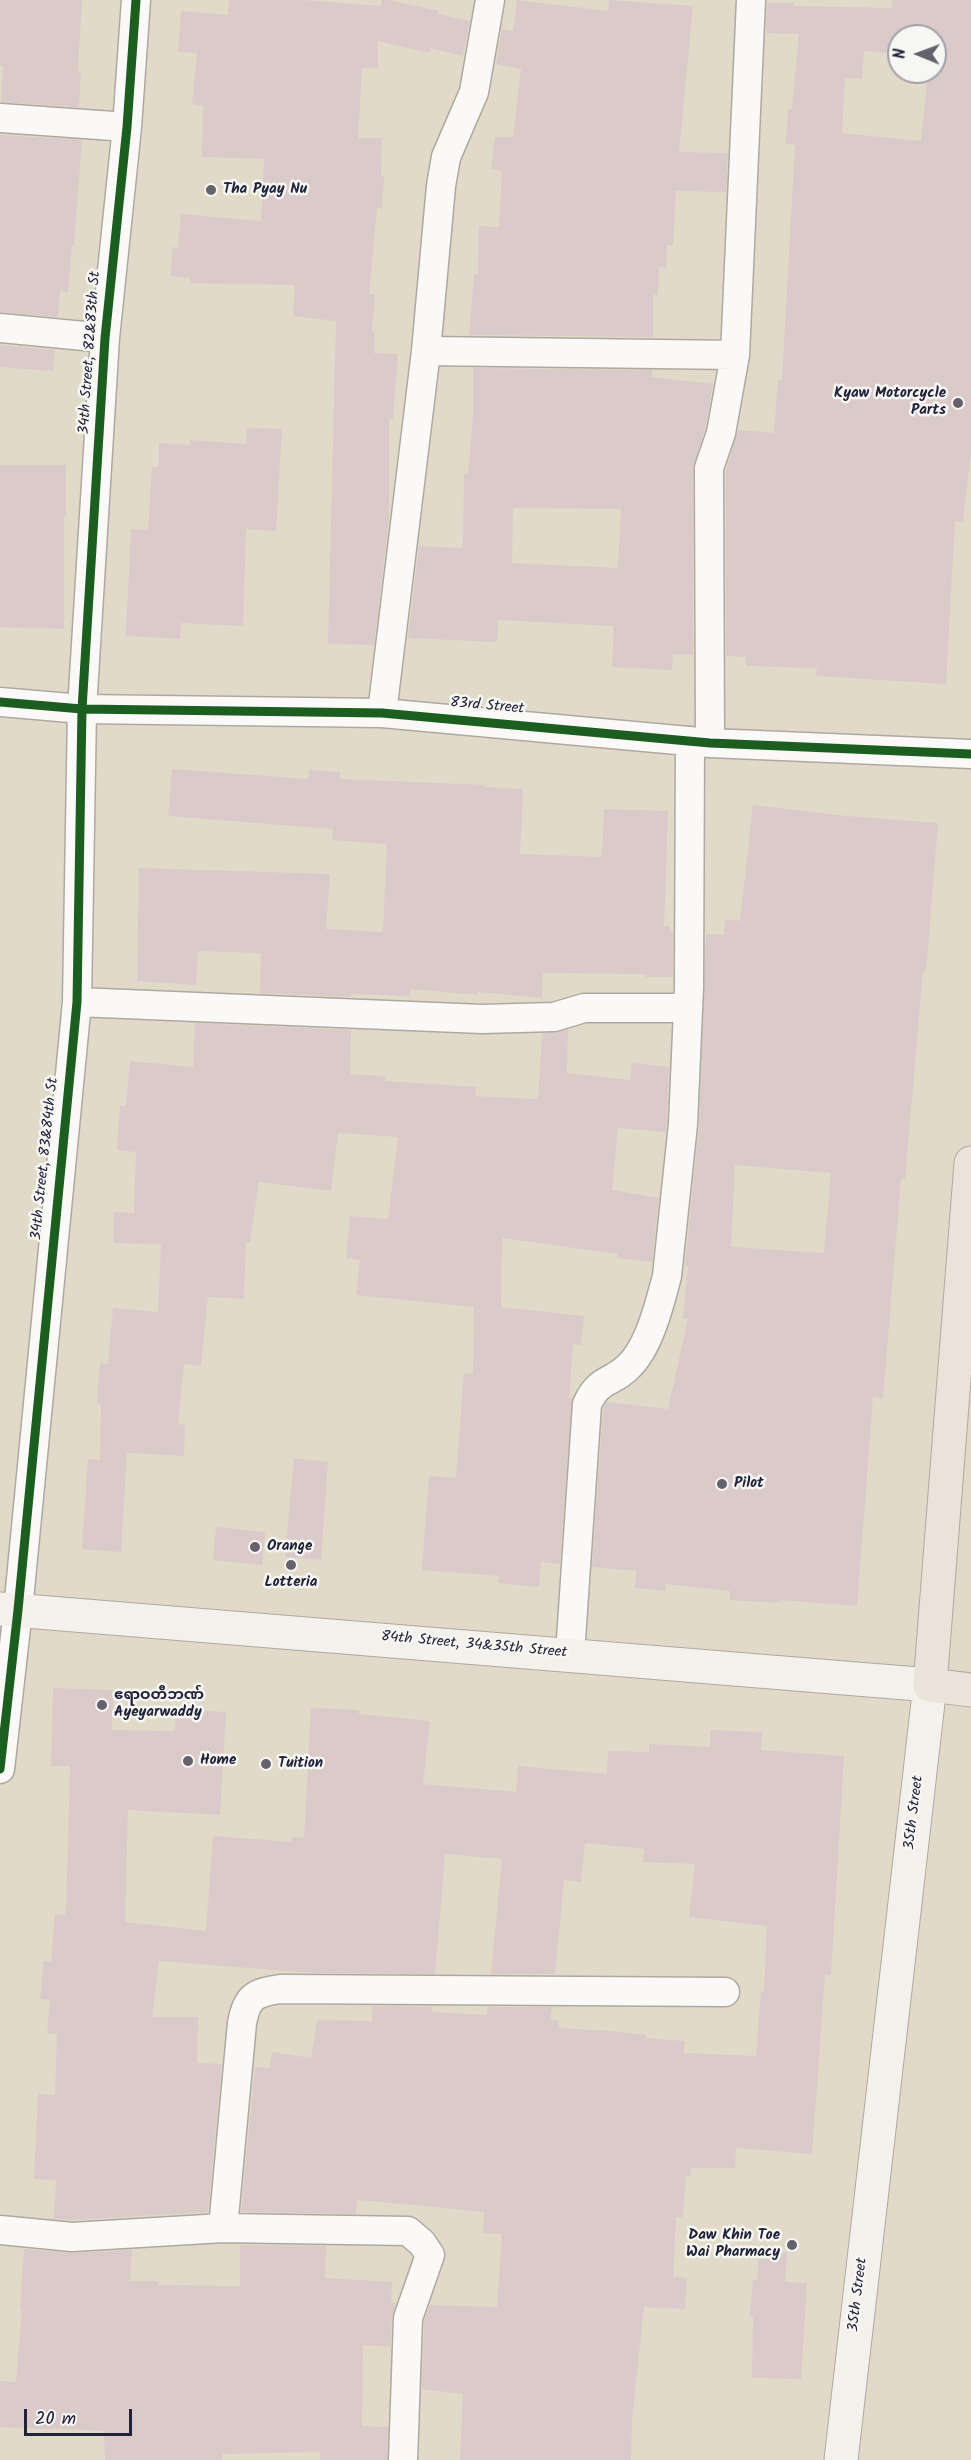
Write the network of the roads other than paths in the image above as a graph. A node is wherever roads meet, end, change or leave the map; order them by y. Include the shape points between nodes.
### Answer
1 (136, 0) edge
2 (490, 0) edge
3 (751, 0) edge
4 (0, 118) edge
5 (127, 127) junction
6 (0, 328) edge
7 (105, 338) junction
8 (426, 351) junction
9 (735, 355) junction
10 (0, 702) edge
11 (82, 709) junction
12 (382, 713) junction
13 (700, 742) junction
14 (971, 754) edge
15 (77, 1002) junction
16 (688, 1008) junction
17 (971, 1163) edge
18 (9, 1610) edge
19 (570, 1654) junction
20 (930, 1685) junction
21 (971, 1690) edge
22 (0, 1769) edge
23 (725, 1992) dead end
24 (223, 2228) junction
25 (0, 2230) edge
26 (403, 2460) edge
27 (841, 2460) edge

1 - 5 street, 34th Street, 82&83th St
2 - 8 street via 474,92 444,167
3 - 9 street
4 - 5 street
5 - 7 street, 34th Street, 82&83th St
6 - 7 street
7 - 11 street, 34th Street, 82&83th St
8 - 9 street
8 - 12 street
9 - 13 street via 721,433 709,468
10 - 11 street, 83rd Street
11 - 12 street, 83rd Street
11 - 15 street, 34th Street, 83&84th St
12 - 13 street, 83rd Street
13 - 14 street, 83rd Street
13 - 16 street
15 - 16 street via 482,1019 554,1017 584,1008
15 - 18 street, 34th Street, 83&84th St
16 - 19 street via 683,1124 662,1299 631,1365 598,1386 587,1404
17 - 20 main road, 35th Street
18 - 19 main road, 84th Street, 34&35th Street
18 - 22 street, 34th Street, 83&84th St
19 - 20 main road, 84th Street, 34&35th Street
20 - 21 main road
20 - 27 main road, 35th Street
23 - 24 street via 259,1992 249,2003 242,2023
24 - 25 street via 72,2237
24 - 26 street via 408,2231 422,2243 430,2255 408,2318

